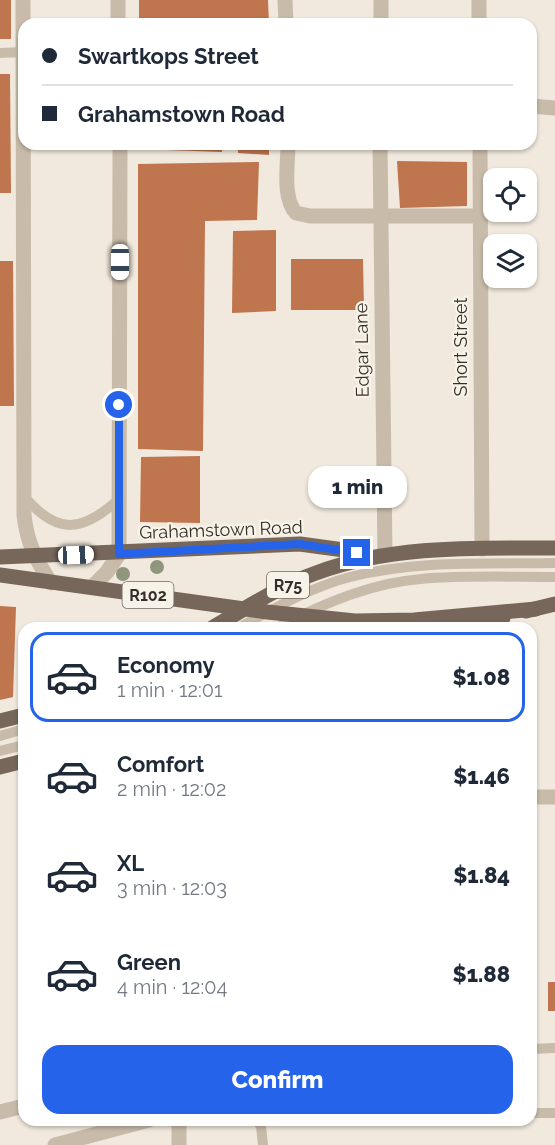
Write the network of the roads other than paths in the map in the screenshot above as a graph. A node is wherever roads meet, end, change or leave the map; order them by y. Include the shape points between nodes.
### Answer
1 (22, 0) edge
2 (118, 0) edge
3 (285, 0) edge
4 (381, 0) edge
5 (479, 0) edge
6 (22, 18) edge
7 (118, 18) edge
8 (286, 18) edge
9 (381, 18) edge
10 (479, 18) edge
11 (18, 52) edge
12 (0, 53) edge
13 (537, 106) edge
14 (555, 108) edge
15 (23, 150) edge
16 (120, 150) edge
17 (288, 150) edge
18 (380, 150) edge
19 (480, 150) edge
20 (379, 216) junction
21 (480, 216) junction
22 (24, 496) junction
23 (119, 499) junction
24 (555, 548) edge
25 (482, 549) junction
26 (119, 554) junction
27 (378, 556) junction
28 (0, 557) edge
29 (33, 557) junction
30 (555, 563) edge
31 (0, 575) edge
32 (555, 577) edge
33 (51, 583) junction
34 (92, 587) junction
35 (555, 604) edge
36 (245, 609) junction
37 (536, 609) junction
38 (267, 612) junction
39 (301, 615) junction
40 (222, 622) edge
41 (249, 622) edge
42 (288, 622) edge
43 (487, 622) edge
44 (18, 716) edge
45 (0, 721) edge
46 (18, 731) edge
47 (0, 736) edge
48 (18, 746) edge
49 (0, 751) edge
50 (18, 762) edge
51 (0, 767) edge
52 (537, 797) edge
53 (555, 797) edge
54 (555, 1048) edge
55 (537, 1049) edge
56 (18, 1108) edge
57 (0, 1112) edge
58 (537, 1113) edge
59 (555, 1113) edge
60 (126, 1126) edge
61 (179, 1126) edge
62 (261, 1126) edge
63 (55, 1145) edge
64 (179, 1145) edge
65 (263, 1145) edge

1 - 6 street
2 - 7 street
3 - 8 street
4 - 9 street
5 - 10 street
11 - 12 lane
13 - 14 street
15 - 22 street
16 - 23 street
17 - 20 street via 290,203 296,213
18 - 20 street, Edgar Lane
19 - 21 street, Short Street
20 - 21 street
20 - 27 street, Edgar Lane
21 - 25 street, Short Street
22 - 23 lane via 45,517 69,526 90,522
22 - 29 street via 26,534
23 - 26 street
24 - 25 main road
25 - 27 main road
26 - 27 main road, Grahamstown Road via 300,544
26 - 29 main road, Grahamstown Road
26 - 34 street
27 - 36 main road, R75 via 315,573
28 - 29 main road, Grahamstown Road
29 - 33 street
30 - 38 lane via 382,570 328,584
31 - 33 main road, R102
32 - 39 lane via 419,579 362,591
33 - 34 main road, R102
34 - 36 main road, R102
35 - 37 main road, R102
36 - 38 main road, R102
36 - 40 main road, R75
37 - 39 main road, R102 via 385,621
37 - 43 main road
38 - 39 main road, R102
38 - 41 lane
39 - 42 lane
44 - 45 main road
46 - 47 lane
48 - 49 lane
50 - 51 main road
52 - 53 street
54 - 55 lane
56 - 57 street
58 - 59 lane
60 - 63 street
61 - 64 street
62 - 65 lane

